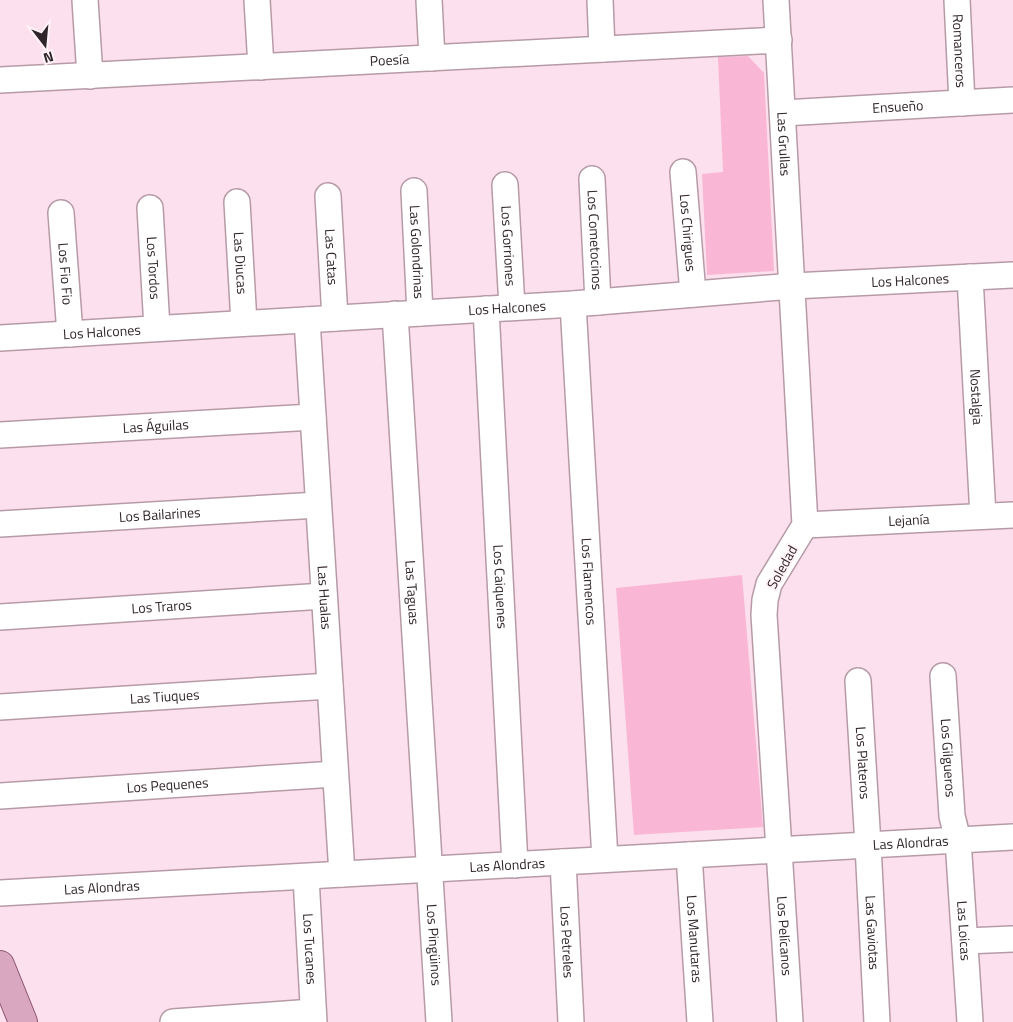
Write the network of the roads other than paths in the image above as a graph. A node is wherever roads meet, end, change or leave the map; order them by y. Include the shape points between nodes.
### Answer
1 (85, 0) edge
2 (257, 0) edge
3 (429, 0) edge
4 (600, 0) edge
5 (776, 0) edge
6 (957, 0) edge
7 (779, 40) junction
8 (602, 49) junction
9 (432, 58) junction
10 (261, 66) junction
11 (90, 76) junction
12 (0, 80) edge
13 (1013, 100) edge
14 (962, 103) junction
15 (782, 113) junction
16 (683, 172) dead end
17 (592, 179) dead end
18 (505, 185) dead end
19 (414, 191) dead end
20 (328, 196) dead end
21 (237, 202) dead end
22 (150, 208) dead end
23 (61, 213) dead end
24 (1013, 275) edge
25 (970, 277) junction
26 (792, 286) junction
27 (693, 294) junction
28 (598, 302) junction
29 (573, 304) junction
30 (512, 307) junction
31 (486, 309) junction
32 (420, 312) junction
33 (395, 314) junction
34 (336, 318) junction
35 (307, 320) junction
36 (244, 323) junction
37 (157, 328) junction
38 (70, 334) junction
39 (0, 338) edge
40 (313, 417) junction
41 (0, 435) edge
42 (318, 505) junction
43 (1013, 514) edge
44 (983, 516) junction
45 (0, 524) edge
46 (806, 526) junction
47 (324, 596) junction
48 (0, 617) edge
49 (943, 676) dead end
50 (858, 682) dead end
51 (330, 686) junction
52 (0, 707) edge
53 (335, 774) junction
54 (0, 796) edge
55 (1013, 837) edge
56 (958, 840) junction
57 (868, 845) junction
58 (779, 850) junction
59 (689, 855) junction
60 (605, 860) junction
61 (563, 862) junction
62 (515, 864) junction
63 (430, 870) junction
64 (342, 874) junction
65 (306, 876) junction
66 (0, 894) edge
67 (1013, 939) edge
68 (964, 942) junction
69 (0, 965) edge
70 (314, 1017) edge
71 (23, 1022) edge
72 (173, 1022) edge
73 (439, 1022) edge
74 (571, 1022) edge
75 (700, 1022) edge
76 (790, 1022) edge
77 (877, 1022) edge
78 (970, 1022) edge

1 - 11 street
2 - 10 street
3 - 9 street
4 - 8 street
5 - 7 street, Las Grullas
6 - 14 street, Romanceros
7 - 8 street, Poesía
7 - 15 street, Las Grullas
8 - 9 street, Poesía
9 - 10 street, Poesía
10 - 11 street, Poesía
11 - 12 street, Poesía
13 - 14 street, Ensueño
14 - 15 street, Ensueño
15 - 26 street, Las Grullas
16 - 27 street, Los Chirigues
17 - 28 street, Los Cometocinos
18 - 30 street, Los Gorriones
19 - 32 street, Las Golondrinas
20 - 34 street, Las Catas
21 - 36 street, Las Diucas
22 - 37 street, Los Tordos
23 - 38 street, Los Fio Fio
24 - 25 street, Los Halcones
25 - 26 street, Los Halcones
25 - 44 street, Nostalgia
26 - 27 street, Los Halcones
26 - 46 street
27 - 28 street, Los Halcones
28 - 29 street, Los Halcones
29 - 30 street, Los Halcones
29 - 60 street, Los Flamencos
30 - 31 street, Los Halcones
31 - 32 street, Los Halcones
31 - 62 street, Los Caiquenes
32 - 33 street, Los Halcones
33 - 34 street, Los Halcones
33 - 63 street, Las Taguas
34 - 35 street, Los Halcones
35 - 36 street, Los Halcones
35 - 40 street, Las Hualas
36 - 37 street, Los Halcones
37 - 38 street, Los Halcones
38 - 39 street, Los Halcones
40 - 41 street, Las Águilas
40 - 42 street, Las Hualas
42 - 45 street, Los Bailarines
42 - 47 street, Las Hualas
43 - 44 street, Lejanía
44 - 46 street, Lejanía
46 - 58 street, Soledad via 769,584 765,600
47 - 48 street, Los Traros
47 - 51 street, Las Hualas
49 - 56 street, Los Gilgueros via 952,816
50 - 57 street, Los Plateros
51 - 52 street, Las Tiuques
51 - 53 street, Las Hualas
53 - 54 street, Los Pequenes
53 - 64 street, Las Hualas
55 - 56 street, Las Alondras
56 - 57 street, Las Alondras
56 - 68 street, Las Loicas
57 - 58 street, Las Alondras
57 - 77 street, Las Gaviotas
58 - 59 street, Las Alondras
58 - 76 street, Los Pelícanos
59 - 60 street, Las Alondras
59 - 75 street, Los Manutaras
60 - 61 street, Las Alondras
61 - 62 street, Las Alondras
61 - 74 street, Los Petreles
62 - 63 street, Las Alondras
63 - 64 street, Las Alondras
63 - 73 street, Los Pingüinos
64 - 65 street, Las Alondras
65 - 66 street, Las Alondras
65 - 70 street, Los Tucanes
67 - 68 street
68 - 78 street, Las Loicas
69 - 71 main road
70 - 72 street

